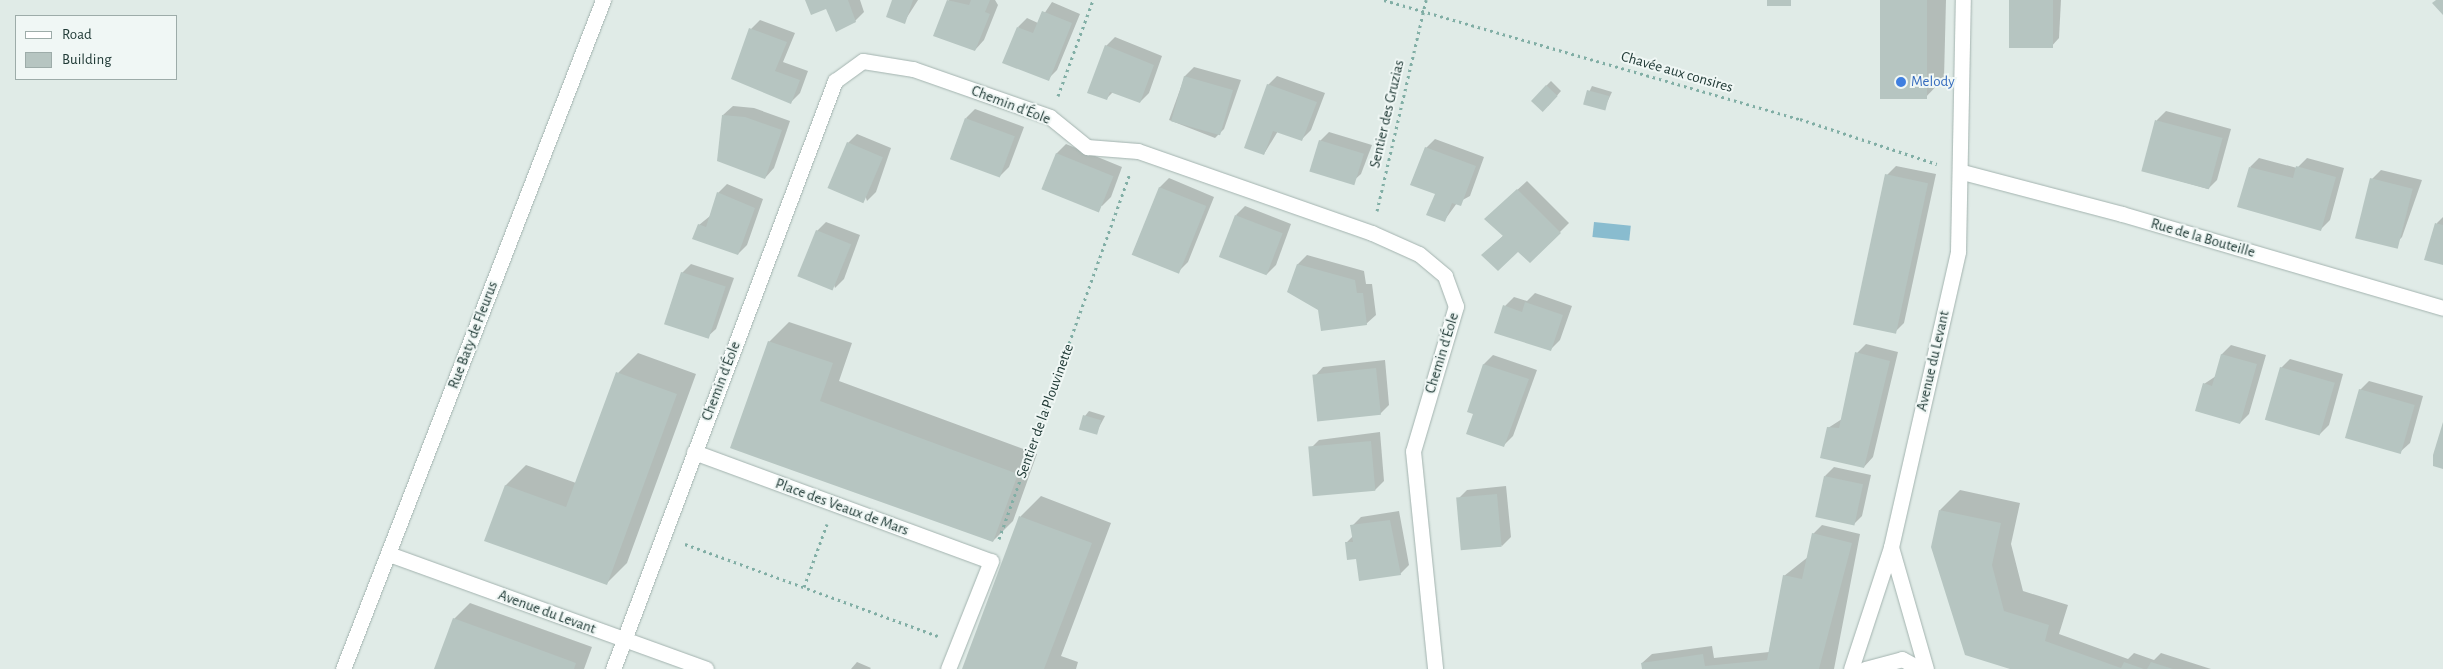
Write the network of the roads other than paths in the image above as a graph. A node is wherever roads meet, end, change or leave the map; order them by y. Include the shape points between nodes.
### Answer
1 (603, 0) edge
2 (1962, 0) edge
3 (1962, 172) junction
4 (2443, 308) edge
5 (694, 452) junction
6 (1891, 547) junction
7 (389, 554) junction
8 (625, 640) junction
9 (343, 669) edge
10 (613, 669) edge
11 (706, 669) edge
12 (948, 669) edge
13 (1436, 669) edge
14 (1851, 669) edge
15 (1866, 669) edge
16 (1920, 669) edge
17 (1926, 669) edge

1 - 7 street, Rue Baty de Fleurus
2 - 3 street, Avenue du Levant
3 - 4 street, Rue de la Bouteille via 2122,214
3 - 6 street, Avenue du Levant via 1958,251
5 - 8 street, Chemin d'Éole
5 - 12 street, Place des Veaux de Mars via 991,561
5 - 13 street, Chemin d'Éole via 835,81 863,61 913,69 1050,117 1087,148 1138,151 1372,233 1419,254 1445,276 1456,306 1413,451
6 - 14 street, Avenue du Levant
6 - 17 street, Avenue du Levant
7 - 8 street, Avenue du Levant
7 - 9 street, Rue Baty de Fleurus
8 - 10 street, Chemin d'Éole
8 - 11 street, Avenue du Levant
15 - 16 street via 1902,659

